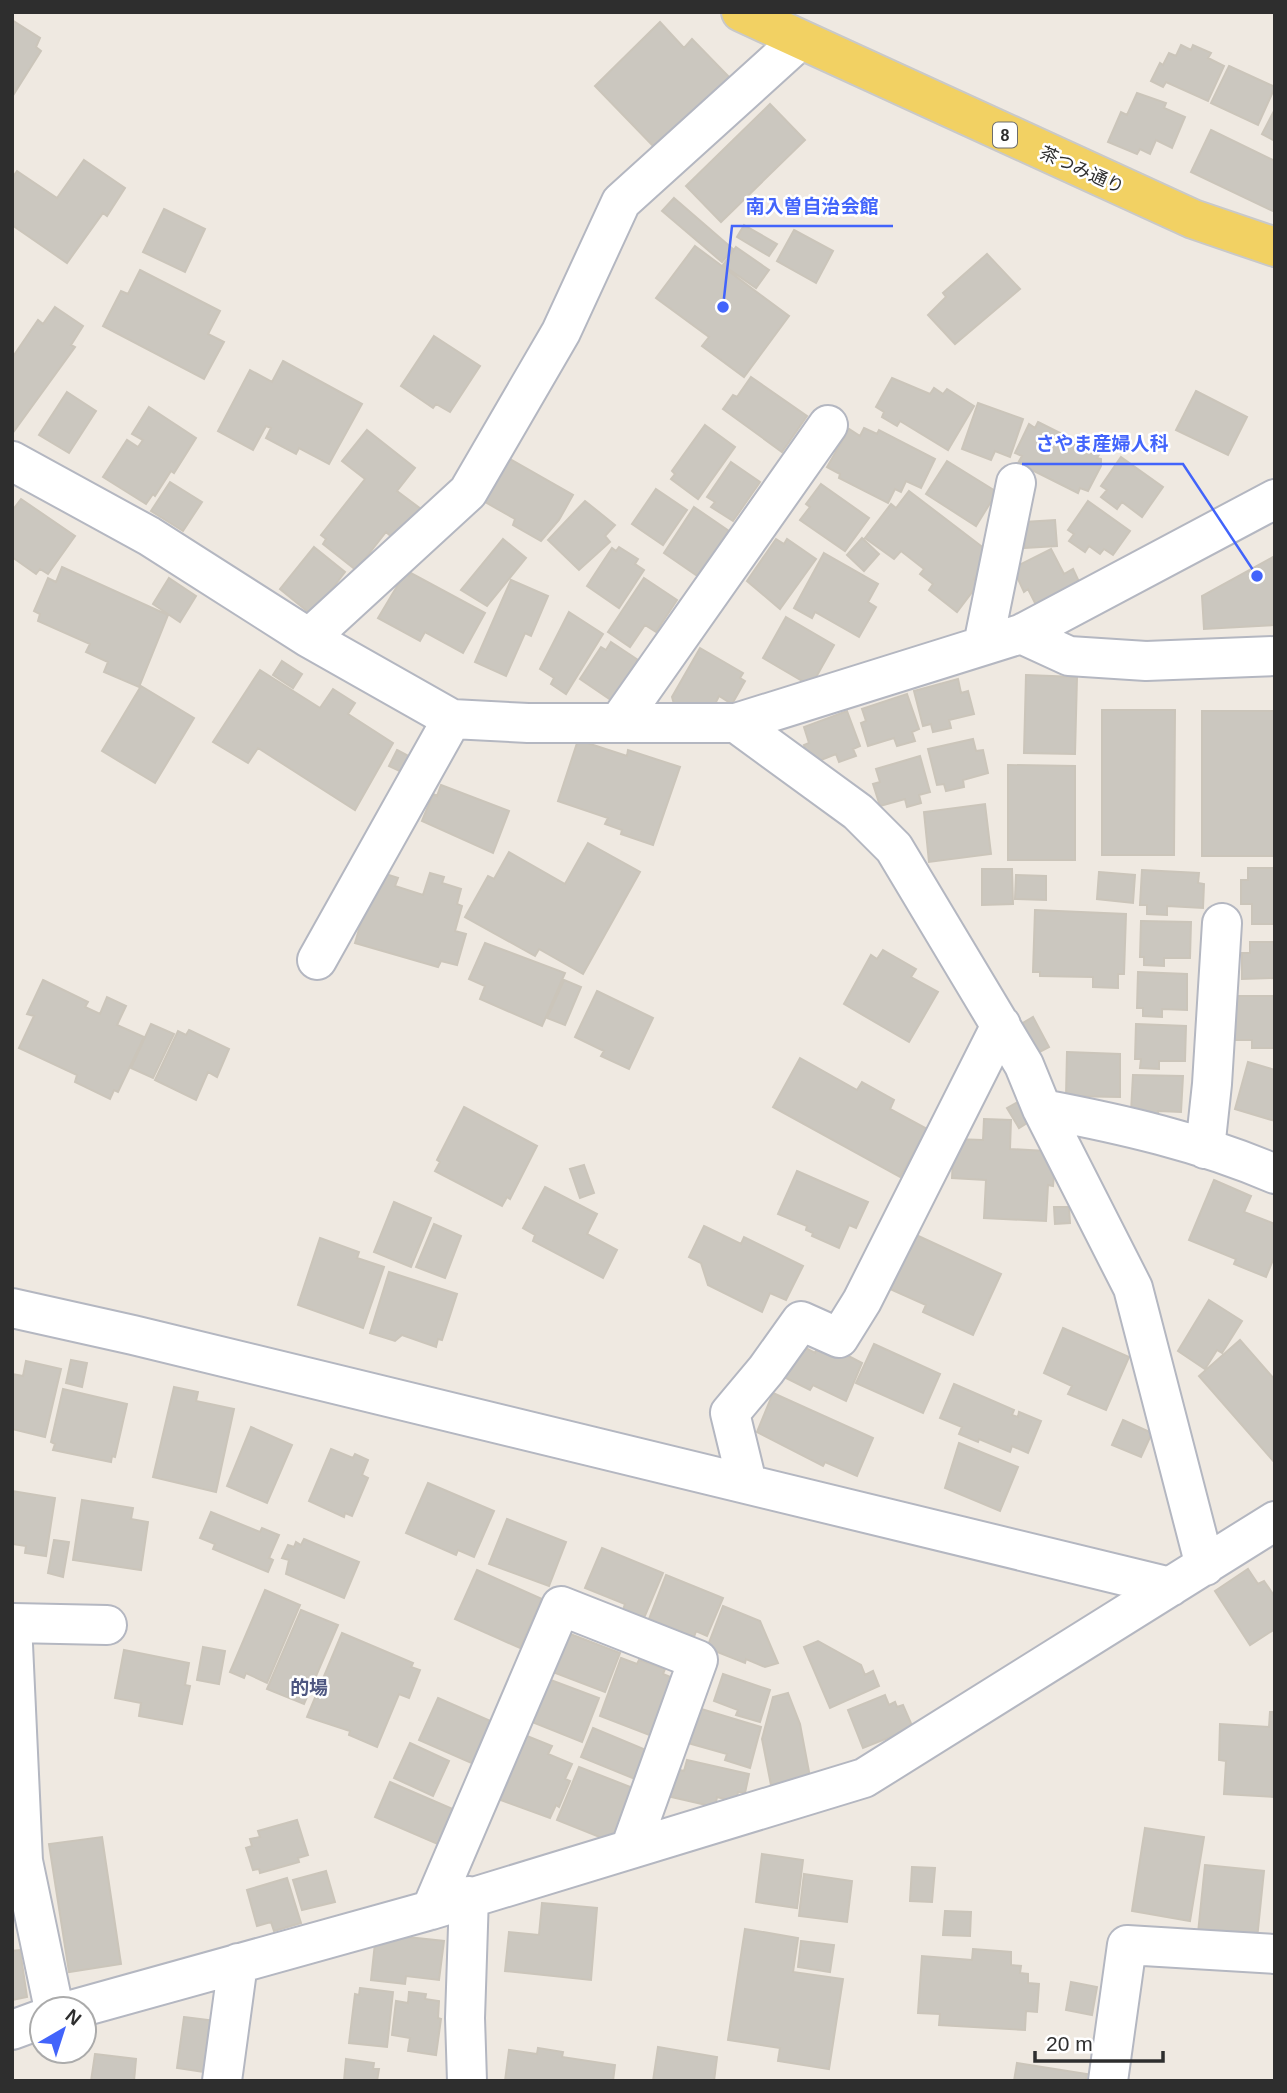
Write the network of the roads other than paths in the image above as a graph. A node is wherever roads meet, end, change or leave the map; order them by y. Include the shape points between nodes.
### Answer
1 (741, 12) edge
2 (800, 40) junction
3 (1275, 247) edge
4 (828, 425) dead end
5 (12, 461) edge
6 (1016, 483) dead end
7 (1275, 499) edge
8 (1021, 634) junction
9 (309, 638) junction
10 (983, 645) junction
11 (1275, 656) edge
12 (452, 719) junction
13 (619, 722) junction
14 (736, 723) junction
15 (1222, 923) dead end
16 (317, 960) dead end
17 (1001, 1025) junction
18 (1042, 1109) junction
19 (1205, 1149) junction
20 (1275, 1174) edge
21 (12, 1308) edge
22 (747, 1483) junction
23 (1275, 1521) edge
24 (1205, 1566) junction
25 (1170, 1587) junction
26 (12, 1623) edge
27 (107, 1625) dead end
28 (630, 1849) junction
29 (470, 1896) junction
30 (431, 1910) junction
31 (1275, 1954) edge
32 (238, 1963) junction
33 (51, 1995) edge
34 (98, 2003) edge
35 (222, 2081) edge
36 (467, 2081) edge
37 (1108, 2081) edge

1 - 2 main road, 茶つみ通り / 8
2 - 3 main road, 茶つみ通り / 8 via 1193,219
2 - 9 street via 621,202 562,332 468,492
4 - 13 street
5 - 9 street via 149,536
6 - 10 street
7 - 8 street
8 - 10 street
8 - 11 street via 1069,656 1146,661
9 - 12 street
10 - 14 street
12 - 13 street
12 - 16 street
13 - 14 street
14 - 17 street via 858,812 894,848
15 - 19 street
17 - 18 street
17 - 22 street via 839,1338 801,1321 730,1413
18 - 19 street via 1115,1123
18 - 24 street via 1133,1288
19 - 20 street via 1230,1154
21 - 22 street
22 - 25 street
23 - 24 street
24 - 25 street
25 - 28 street via 864,1778
26 - 27 street
26 - 33 street via 23,1861
28 - 29 street
28 - 30 street via 698,1660 561,1606
29 - 30 street
29 - 36 street
30 - 32 street
31 - 37 street via 1127,1945
32 - 34 street
32 - 35 street

